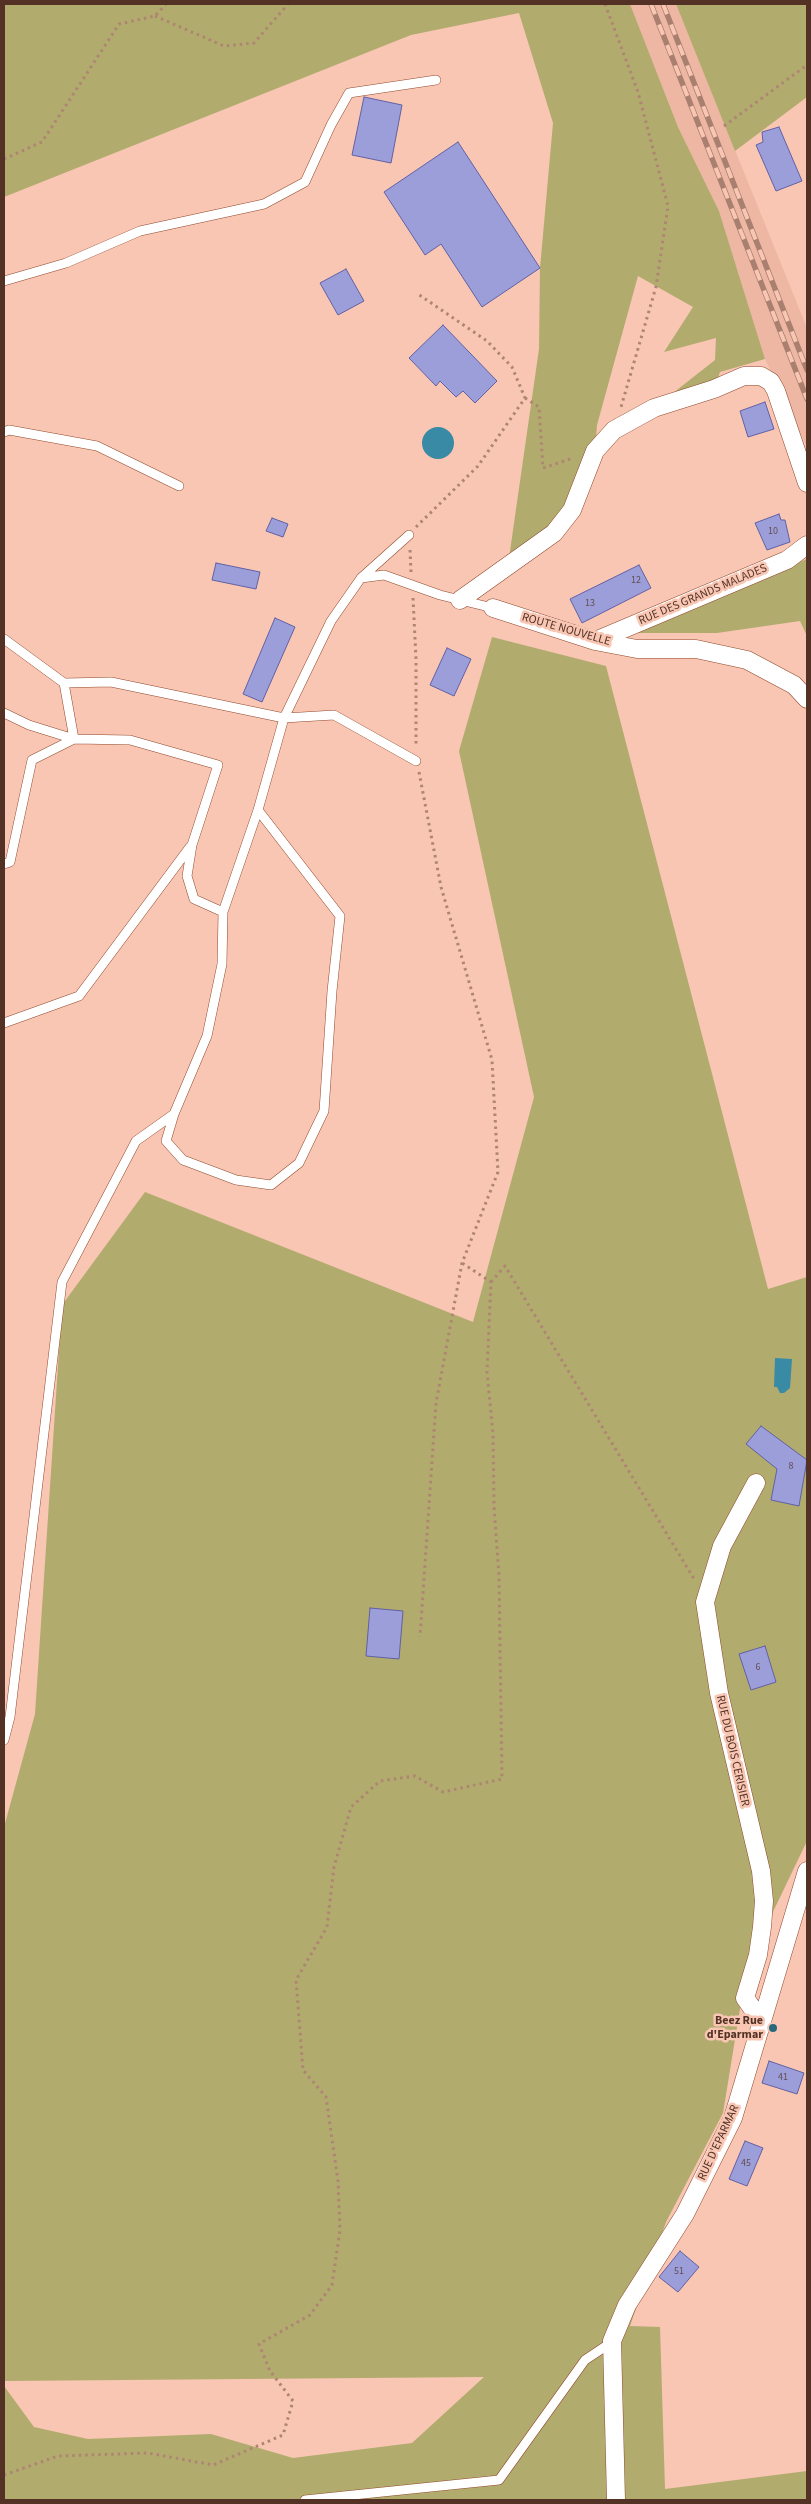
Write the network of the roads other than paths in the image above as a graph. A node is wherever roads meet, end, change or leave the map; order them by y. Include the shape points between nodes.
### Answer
1 (436, 80) dead end
2 (4, 280) edge
3 (4, 432) edge
4 (807, 483) edge
5 (179, 486) dead end
6 (409, 535) road end
7 (807, 545) edge
8 (361, 578) junction
9 (460, 600) junction
10 (493, 608) joint
11 (4, 639) edge
12 (595, 641) junction
13 (64, 683) junction
14 (807, 699) edge
15 (4, 713) edge
16 (284, 718) junction
17 (74, 739) junction
18 (416, 761) road end
19 (258, 810) junction
20 (192, 845) junction
21 (4, 864) edge
22 (223, 912) junction
23 (4, 1023) edge
24 (174, 1114) junction
25 (756, 1483) dead end
26 (4, 1740) edge
27 (807, 1871) edge
28 (762, 2022) junction
29 (612, 2342) junction
30 (305, 2500) edge
31 (616, 2500) edge

1 - 2 lane via 349,93 305,182 264,204 140,230 66,263
3 - 5 lane via 9,430 96,446
4 - 9 street via 771,382 760,376 744,376 654,408 614,430 595,451 572,510 554,533
6 - 8 lane
7 - 12 street, RUE DES GRANDS MALADES via 787,560
8 - 9 lane via 384,575
8 - 16 lane via 331,621
9 - 10 lane
10 - 12 street, ROUTE NOUVELLE
11 - 13 lane
12 - 14 street, ROUTE NOUVELLE via 637,649 696,649 747,660 794,685
13 - 16 lane via 111,682
13 - 17 lane
15 - 17 lane via 29,726
16 - 18 lane via 334,715
16 - 19 lane
17 - 20 lane via 130,740 218,765
17 - 21 lane via 32,760 10,862
19 - 22 lane
19 - 24 lane via 340,916 324,1111 299,1163 270,1185 236,1180 183,1160 166,1141
20 - 22 lane via 187,876 194,899
20 - 23 lane via 79,996
22 - 24 lane via 222,964 207,1036
24 - 26 lane via 136,1141 62,1282 10,1717
25 - 28 street, RUE DU BOIS CERISIER via 722,1546 705,1602 719,1693 762,1871 762,1927 745,1998
27 - 28 street, RUE D'EPARMAR
28 - 29 street, RUE D'EPARMAR via 733,2118 685,2214 627,2305
29 - 30 lane via 585,2360 499,2480
29 - 31 street

